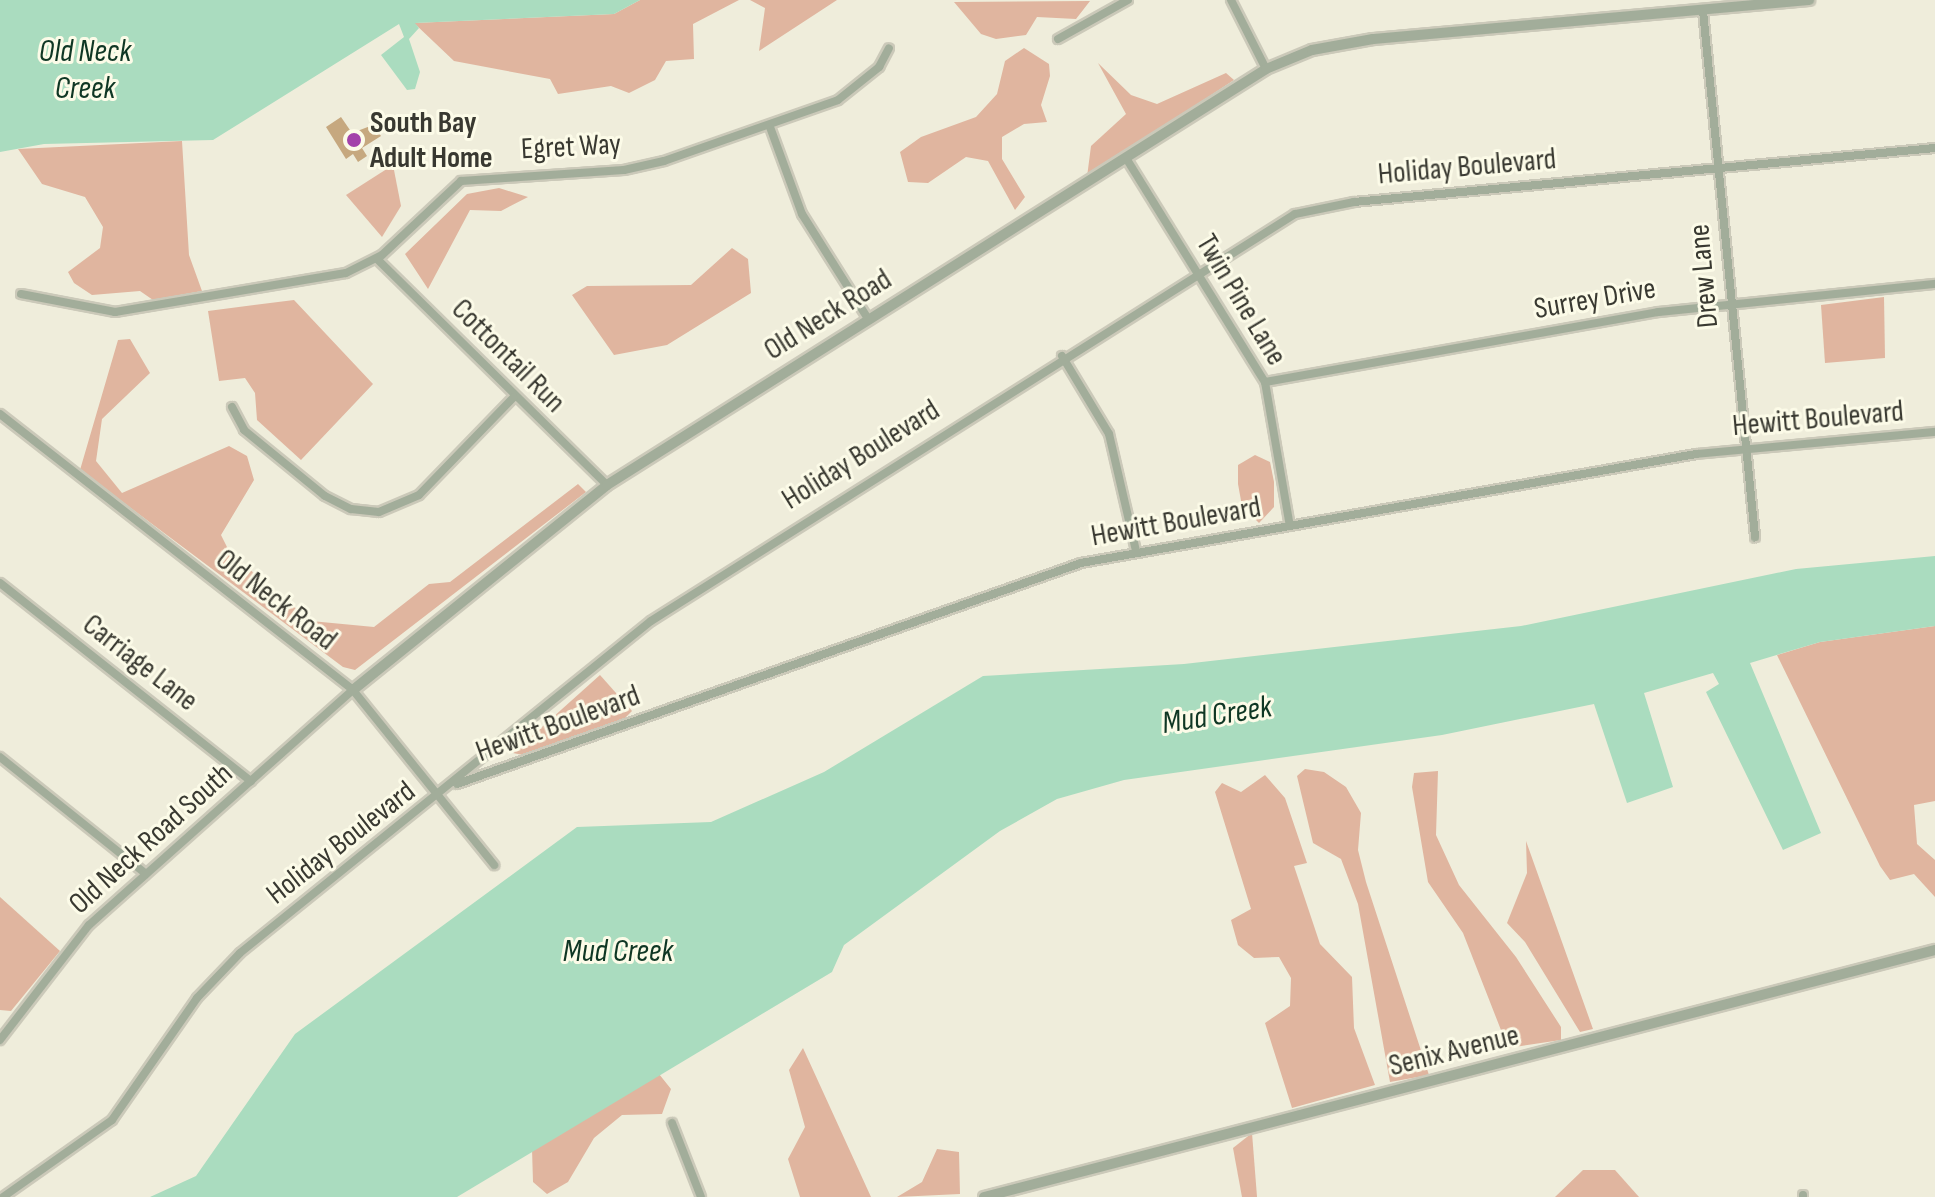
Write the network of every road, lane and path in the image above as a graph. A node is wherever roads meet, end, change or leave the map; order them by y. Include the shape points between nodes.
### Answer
1 (1128, 0) edge
2 (1231, 0) edge
3 (1809, 0) edge
4 (1703, 11) junction
5 (1058, 39) dead end
6 (889, 48) dead end
7 (1266, 69) junction
8 (770, 127) junction
9 (1935, 148) edge
10 (1126, 158) junction
11 (1719, 168) junction
12 (377, 259) junction
13 (1199, 274) junction
14 (1935, 284) edge
15 (21, 294) dead end
16 (1730, 303) junction
17 (868, 319) junction
18 (1062, 356) junction
19 (1265, 382) junction
20 (514, 397) junction
21 (232, 407) dead end
22 (0, 414) edge
23 (1935, 432) edge
24 (1744, 449) junction
25 (607, 485) junction
26 (1290, 526) junction
27 (1755, 537) dead end
28 (1136, 551) junction
29 (0, 583) edge
30 (353, 690) junction
31 (0, 757) edge
32 (251, 781) junction
33 (457, 784) junction
34 (440, 795) junction
35 (494, 865) dead end
36 (146, 874) junction
37 (1935, 950) edge
38 (0, 1040) edge
39 (672, 1123) dead end
40 (991, 1196) edge
41 (3, 1197) edge
42 (701, 1197) edge

1 - 5 street
2 - 7 street
3 - 4 street, Old Neck Road
4 - 7 street, Old Neck Road via 1373,39 1312,50
4 - 11 street, Drew Lane
6 - 8 street, Egret Way via 854,91
7 - 10 street, Old Neck Road
8 - 12 street, Egret Way via 624,170 461,181
8 - 17 street via 802,214
9 - 11 street, Holiday Boulevard
10 - 13 street, Twin Pine Lane
10 - 17 street, Old Neck Road
11 - 13 street, Holiday Boulevard via 1317,206
11 - 16 street, Drew Lane
12 - 15 street, Egret Way via 300,283 139,310 97,311 47,295
12 - 20 street, Cottontail Run
13 - 18 street, Holiday Boulevard
13 - 19 street, Twin Pine Lane
14 - 16 street, Surrey Drive
16 - 19 street, Surrey Drive
16 - 24 street, Drew Lane
17 - 25 street, Old Neck Road
18 - 28 street via 1109,434
18 - 33 street, Holiday Boulevard via 651,621
19 - 26 street, Twin Pine Lane
20 - 21 street via 419,495 379,512 351,509 325,496 244,430
20 - 25 street, Cottontail Run
22 - 30 street, Old Neck Road
23 - 24 street, Hewitt Boulevard
24 - 26 street, Hewitt Boulevard
24 - 27 street, Drew Lane
25 - 30 street, Old Neck Road
26 - 28 street, Hewitt Boulevard
28 - 33 street, Hewitt Boulevard via 1039,575
29 - 32 street, Carriage Lane
30 - 32 street, Old Neck Road South
30 - 34 street
31 - 36 street
32 - 36 street, Old Neck Road South
33 - 34 street, Holiday Boulevard
34 - 35 street
34 - 41 street, Holiday Boulevard via 240,953 197,998 112,1120
36 - 38 street, Old Neck Road South via 64,953
37 - 40 street, Senix Avenue
39 - 42 street

